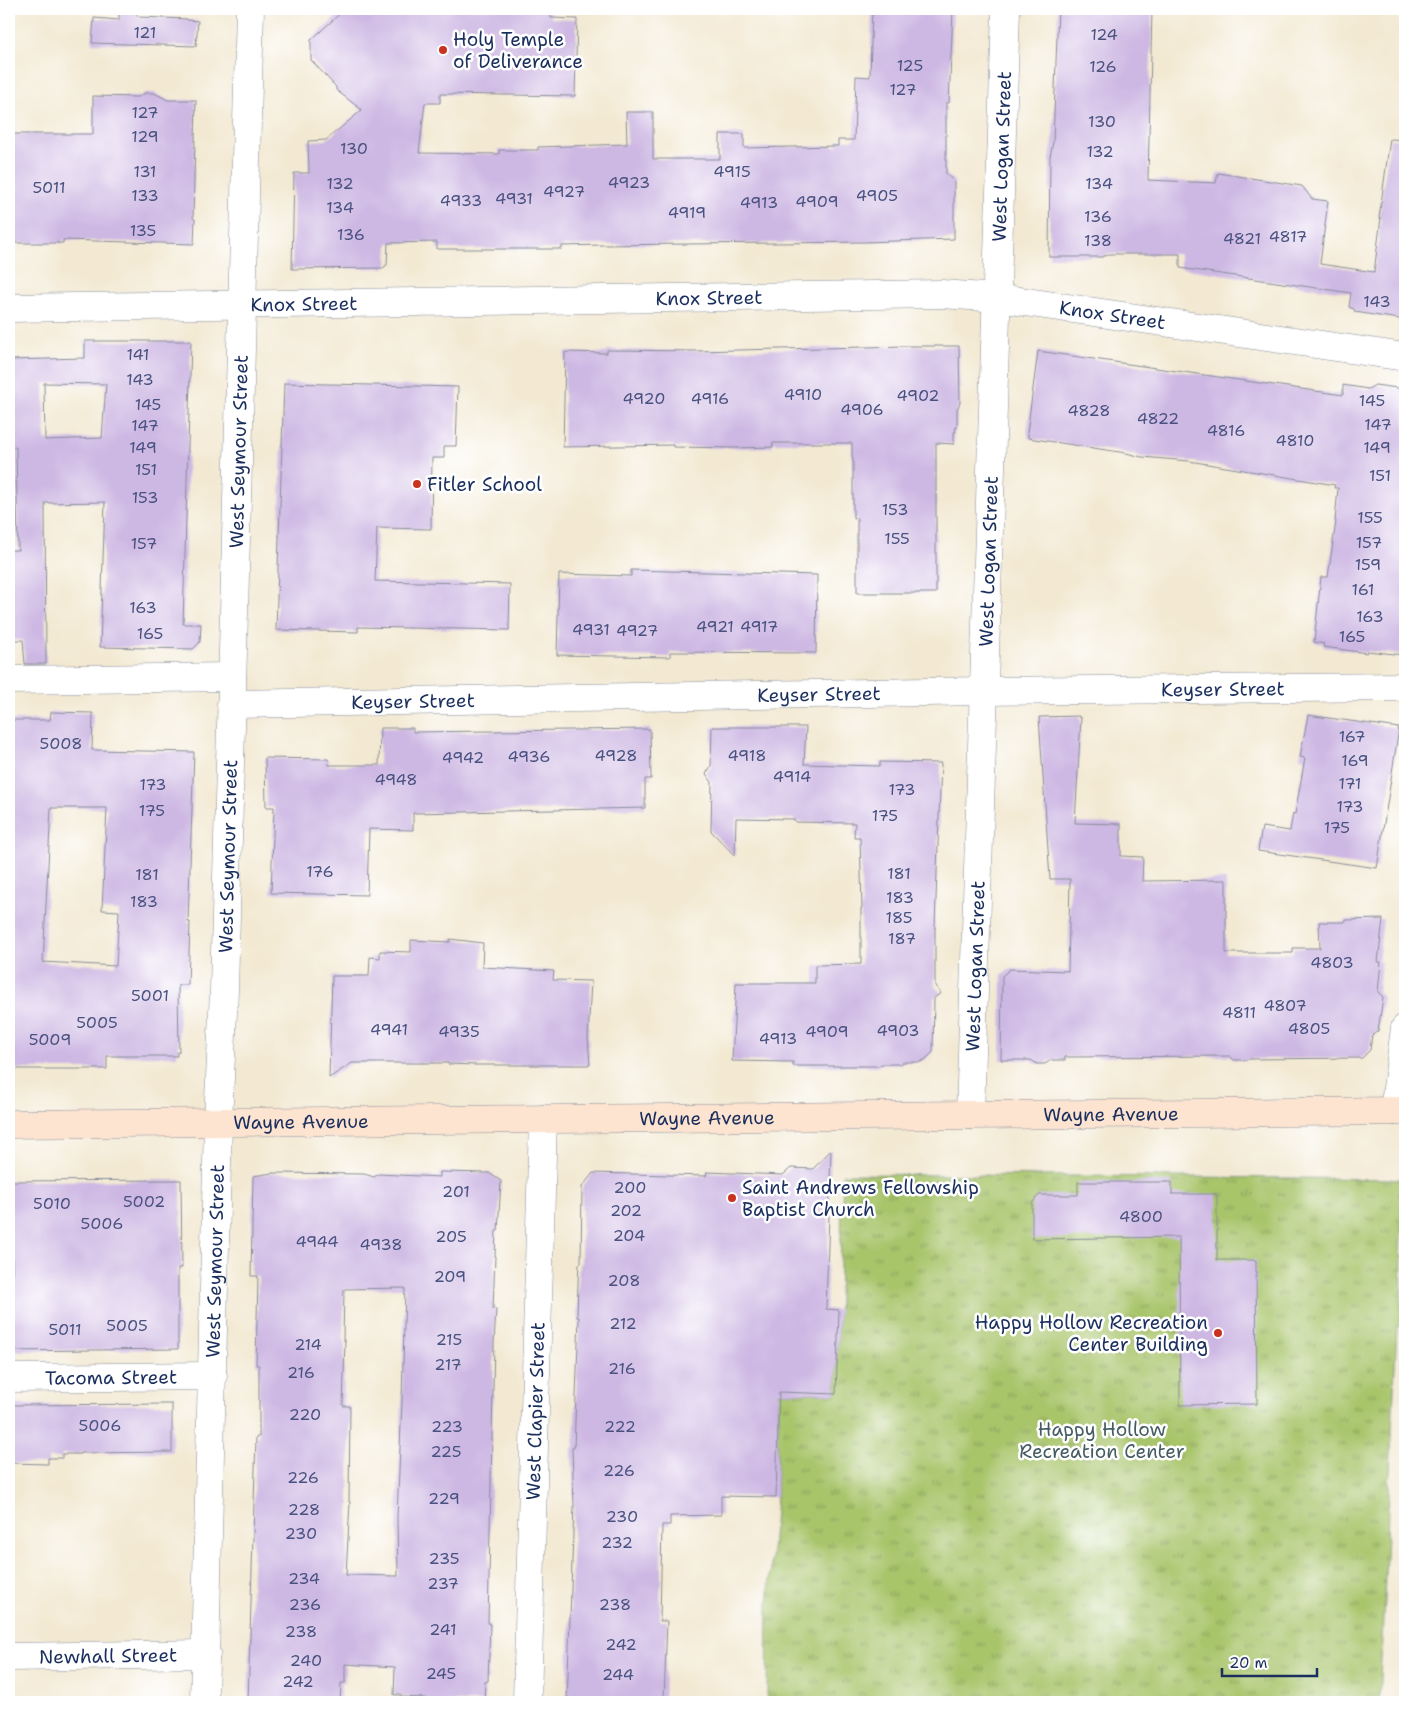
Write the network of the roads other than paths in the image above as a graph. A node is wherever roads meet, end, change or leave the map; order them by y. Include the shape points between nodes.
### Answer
1 (250, 9) edge
2 (1006, 9) edge
3 (998, 298) junction
4 (242, 304) junction
5 (9, 308) edge
6 (1405, 357) edge
7 (232, 677) junction
8 (9, 680) edge
9 (1405, 687) edge
10 (983, 691) junction
11 (231, 704) junction
12 (1405, 1028) edge
13 (1399, 1111) edge
14 (970, 1115) junction
15 (543, 1119) junction
16 (218, 1122) junction
17 (9, 1124) edge
18 (213, 1376) junction
19 (9, 1378) edge
20 (206, 1654) junction
21 (9, 1657) edge
22 (204, 1702) edge
23 (527, 1702) edge

1 - 4 street, West Seymour Street
2 - 3 street, West Logan Street
3 - 4 street, Knox Street via 942,294
3 - 6 street, Knox Street
3 - 10 street, West Logan Street
4 - 5 street, Knox Street
4 - 7 street, West Seymour Street
7 - 8 street
7 - 11 street, West Seymour Street
9 - 10 street, Keyser Street
10 - 11 street, Keyser Street
10 - 14 street, West Logan Street
11 - 16 street, West Seymour Street
12 - 13 street
13 - 14 main road, Wayne Avenue
14 - 15 main road, Wayne Avenue
15 - 16 main road, Wayne Avenue
15 - 23 street, West Clapier Street
16 - 17 main road, Wayne Avenue
16 - 18 street, West Seymour Street
18 - 19 street, Tacoma Street
18 - 20 street, West Seymour Street
20 - 21 street, Newhall Street
20 - 22 street, West Seymour Street

